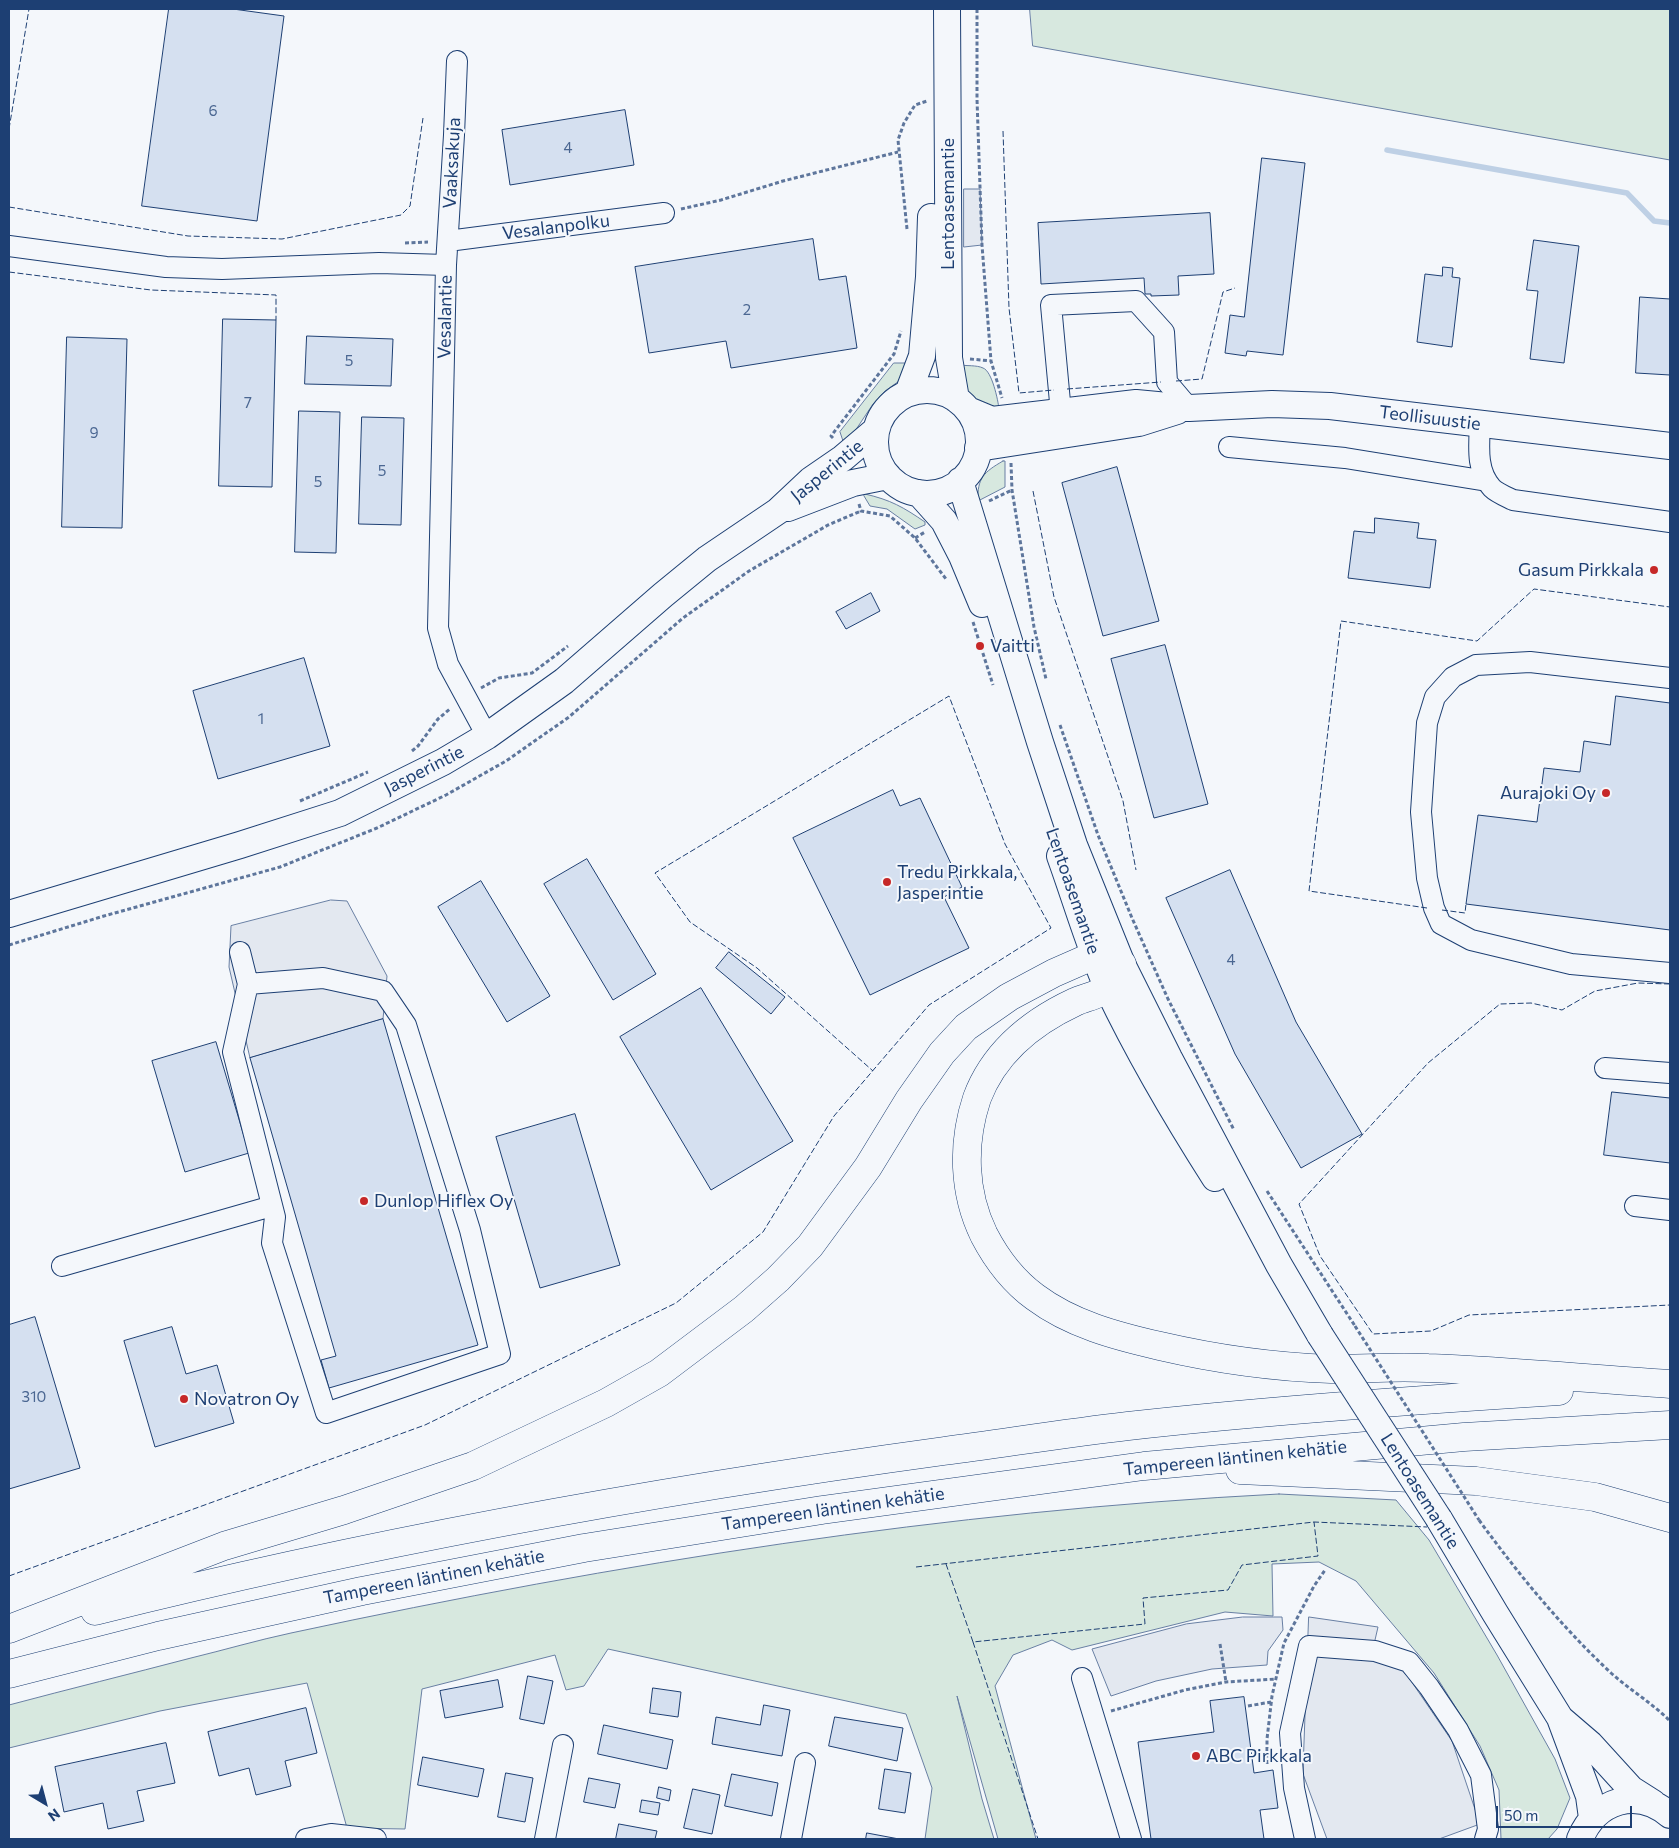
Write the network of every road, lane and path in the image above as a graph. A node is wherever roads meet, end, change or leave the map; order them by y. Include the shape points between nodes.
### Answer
1 (930, 9) edge
2 (947, 9) edge
3 (977, 9) edge
4 (457, 61) dead end
5 (940, 99) junction
6 (977, 99) junction
7 (898, 152) junction
8 (664, 213) joint
9 (908, 236) dead end
10 (448, 241) junction
11 (9, 246) edge
12 (446, 265) junction
13 (902, 328) dead end
14 (908, 393) junction
15 (962, 405) junction
16 (1190, 408) junction
17 (1061, 412) junction
18 (1480, 424) junction
19 (876, 430) junction
20 (1007, 431) junction
21 (833, 445) junction
22 (1670, 446) edge
23 (1229, 447) dead end
24 (978, 448) junction
25 (888, 476) junction
26 (960, 481) junction
27 (1488, 481) junction
28 (853, 483) junction
29 (920, 493) junction
30 (778, 511) junction
31 (1670, 522) edge
32 (951, 586) dead end
33 (970, 613) dead end
34 (570, 645) dead end
35 (1670, 678) edge
36 (994, 685) dead end
37 (1048, 685) dead end
38 (466, 695) junction
39 (1058, 718) dead end
40 (487, 736) junction
41 (409, 753) dead end
42 (375, 769) dead end
43 (297, 802) dead end
44 (9, 914) edge
45 (240, 952) dead end
46 (1094, 955) junction
47 (1122, 964) junction
48 (1670, 973) edge
49 (248, 984) junction
50 (1108, 988) junction
51 (1605, 1068) dead end
52 (1670, 1073) edge
53 (1236, 1133) dead end
54 (1262, 1183) dead end
55 (272, 1206) junction
56 (1634, 1206) dead end
57 (1670, 1210) edge
58 (1279, 1265) junction
59 (62, 1266) dead end
60 (1670, 1384) edge
61 (1670, 1425) edge
62 (1144, 1466) junction
63 (1670, 1518) edge
64 (1325, 1570) dead end
65 (9, 1629) edge
66 (9, 1633) edge
67 (1220, 1644) dead end
68 (9, 1674) edge
69 (1082, 1678) dead end
70 (1276, 1678) junction
71 (1226, 1682) junction
72 (1271, 1702) junction
73 (1248, 1706) dead end
74 (1094, 1717) junction
75 (1560, 1718) junction
76 (1670, 1721) edge
77 (563, 1745) dead end
78 (805, 1763) dead end
79 (1267, 1764) dead end
80 (1666, 1811) edge
81 (1586, 1829) edge
82 (306, 1839) edge
83 (376, 1839) edge
84 (545, 1839) edge
85 (791, 1839) edge
86 (1131, 1839) edge
87 (1305, 1839) edge
88 (1484, 1839) edge

1 - 5 main road, Lentoasemantie
2 - 5 main road, Lentoasemantie
3 - 6 path
4 - 10 street, Vaaksakuja
5 - 6 path
5 - 7 path via 915,105 904,123
5 - 14 main road, Lentoasemantie via 922,356
5 - 15 main road, Lentoasemantie via 949,358
6 - 20 path via 982,245 992,361
7 - 8 path
7 - 9 path
8 - 10 street, Vesalanpolku
10 - 12 street, Vaaksakuja
11 - 12 street, Vesalantie via 166,267
12 - 38 street, Vesalantie via 438,628 448,664
13 - 21 path via 894,354
14 - 15 main road via 924,390 941,392
14 - 19 main road via 884,412
15 - 20 main road, Teollisuustie
15 - 24 main road via 975,422
16 - 17 main road, Teollisuustie via 1136,403
16 - 17 street via 1167,382 1164,332 1136,301 1051,305
16 - 18 main road, Teollisuustie via 1272,404 1330,406
16 - 20 main road, Teollisuustie via 1139,423
17 - 20 main road, Teollisuustie
18 - 22 main road, Teollisuustie
18 - 27 street via 1479,453 1482,472
19 - 21 main road, Jasperintie
19 - 25 main road via 875,447
20 - 24 main road, Teollisuustie
20 - 37 path via 1012,490 1034,627
21 - 30 main road, Jasperintie via 811,480
23 - 27 street via 1345,458
24 - 26 main road via 969,472
25 - 28 main road, Jasperintie
25 - 29 main road via 908,490
26 - 29 main road via 948,489
26 - 47 main road, Lentoasemantie via 1074,845
27 - 31 street via 1493,489 1513,500
28 - 30 main road, Jasperintie
28 - 32 path via 861,511 890,516 915,538
29 - 46 main road, Lentoasemantie via 944,521 981,600
30 - 40 main road, Jasperintie via 707,559 564,681
33 - 36 path
34 - 38 path via 532,673 499,678
35 - 48 street via 1530,662 1476,665 1453,677 1435,698 1427,723 1421,812 1427,878 1441,924 1471,940 1571,964
38 - 40 street, Vesalantie
38 - 41 path via 438,719
39 - 53 path via 1098,835 1132,918 1168,999
40 - 44 main road, Jasperintie via 443,762 340,812
42 - 43 path
45 - 49 street
46 - 47 highway
46 - 50 main road, Lentoasemantie
46 - 65 highway via 1008,997 966,1027 942,1053 868,1167 810,1246 744,1309 659,1373 606,1403 473,1466 224,1546
47 - 50 highway
47 - 58 main road, Lentoasemantie
49 - 55 street via 233,1052
49 - 55 street via 322,978 383,991 406,1025 470,1230 500,1354 326,1413 272,1243 275,1217
50 - 58 main road, Lentoasemantie via 1168,1103 1225,1195
50 - 60 highway via 1046,1017 1022,1034 990,1072 971,1117 967,1168 976,1218 1000,1261 1035,1297 1095,1328 1137,1341 1229,1360 1275,1366 1426,1368
51 - 52 street
54 - 76 path, bridge via 1479,1520 1541,1600 1585,1648
55 - 59 street
56 - 57 street
58 - 75 main road, Lentoasemantie, bridge via 1320,1335 1439,1518
60 - 66 highway via 1456,1398 1128,1426 816,1469 576,1509 348,1553
61 - 62 highway, Tampereen läntinen kehätie via 1435,1440
62 - 63 highway via 1476,1481 1595,1497
62 - 68 highway, Tampereen läntinen kehätie via 822,1510 584,1548 362,1590
64 - 70 path via 1284,1644
67 - 71 path
69 - 74 street
70 - 71 path
70 - 72 path
71 - 74 path via 1150,1699
72 - 73 path
72 - 79 path
74 - 86 street
75 - 80 main road, Lentoasemantie via 1590,1744 1631,1789
75 - 81 main road, Lentoasemantie via 1589,1796
77 - 84 street
78 - 85 street
80 - 81 main road via 1642,1800 1620,1801 1600,1810
82 - 83 street via 331,1834
87 - 88 street via 1294,1788 1290,1733 1309,1646 1375,1651 1409,1662 1458,1730 1481,1775 1488,1829

